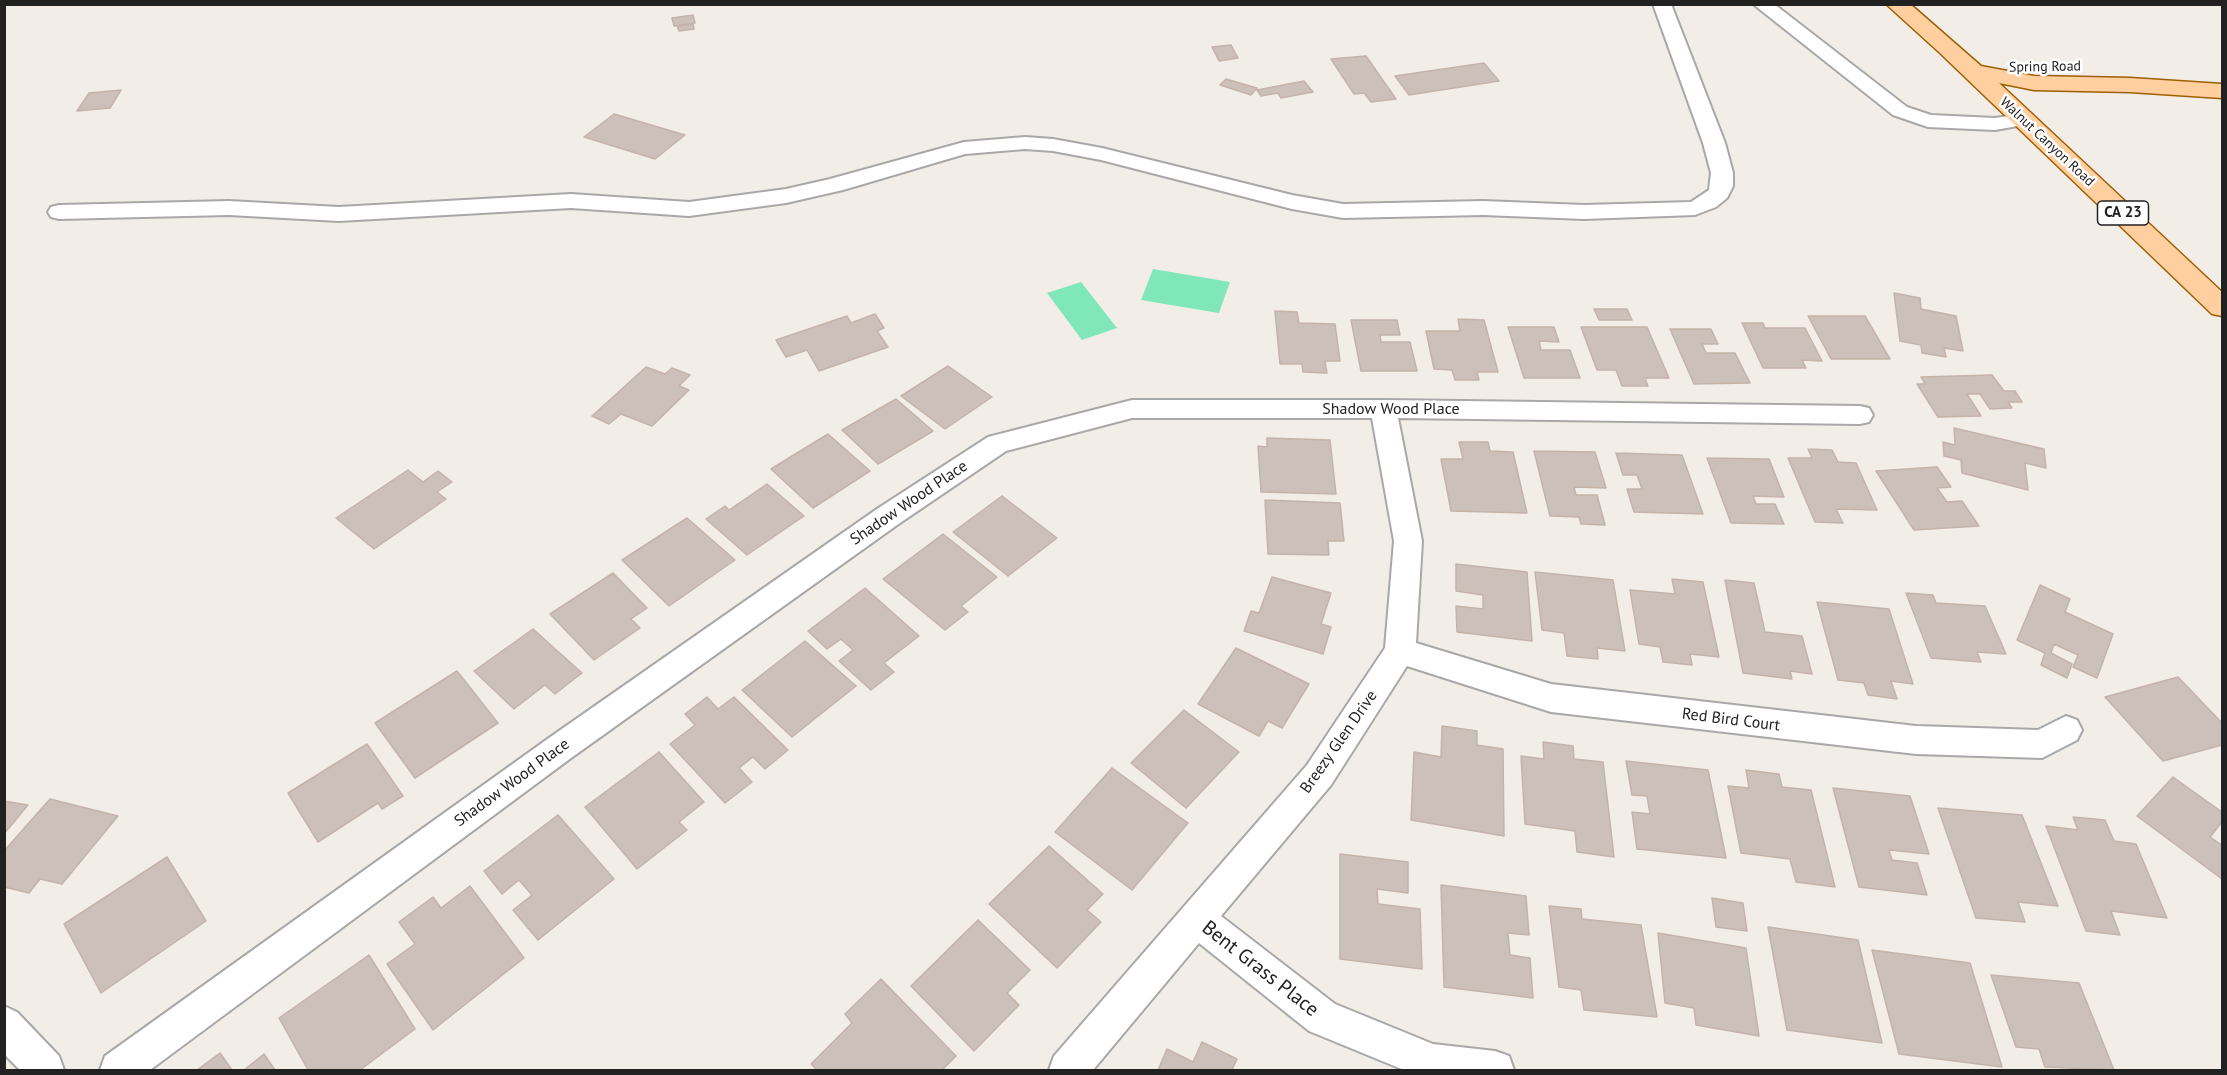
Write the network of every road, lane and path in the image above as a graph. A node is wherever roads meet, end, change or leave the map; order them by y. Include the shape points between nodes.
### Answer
1 (1662, 4) edge
2 (1762, 4) edge
3 (1896, 4) edge
4 (1974, 72) junction
5 (2223, 74) edge
6 (2223, 91) edge
7 (2022, 120) junction
8 (58, 212) dead end
9 (2223, 307) edge
10 (1383, 409) junction
11 (1860, 416) dead end
12 (1400, 651) junction
13 (2066, 730) dead end
14 (1196, 919) junction
15 (4, 1025) edge
16 (45, 1071) edge
17 (119, 1071) edge
18 (1068, 1071) edge
19 (1495, 1071) edge

1 - 8 street via 1722,173 1719,193 1695,208 1343,212 1102,154 1025,143 964,148 796,194 689,208 571,201 339,214 229,208
2 - 7 street via 1900,111 1928,121 1995,124
3 - 4 main road, Walnut Canyon Road / CA 23
4 - 5 main road, Spring Road via 2014,65
4 - 6 main road, Spring Road via 2034,83
4 - 7 main road, Walnut Canyon Road / CA 23
7 - 9 main road, Walnut Canyon Road / CA 23
10 - 11 street, Shadow Wood Place
10 - 12 street, Breezy Glen Drive via 1407,541
10 - 17 street, Shadow Wood Place via 1132,409 997,444 886,517 560,748
12 - 13 street, Red Bird Court via 1551,698 1766,724 1916,740 2042,744
12 - 14 street, Breezy Glen Drive via 1319,775
14 - 18 street, Breezy Glen Drive
14 - 19 street, Bent Grass Place via 1322,1018 1433,1063
15 - 16 street

